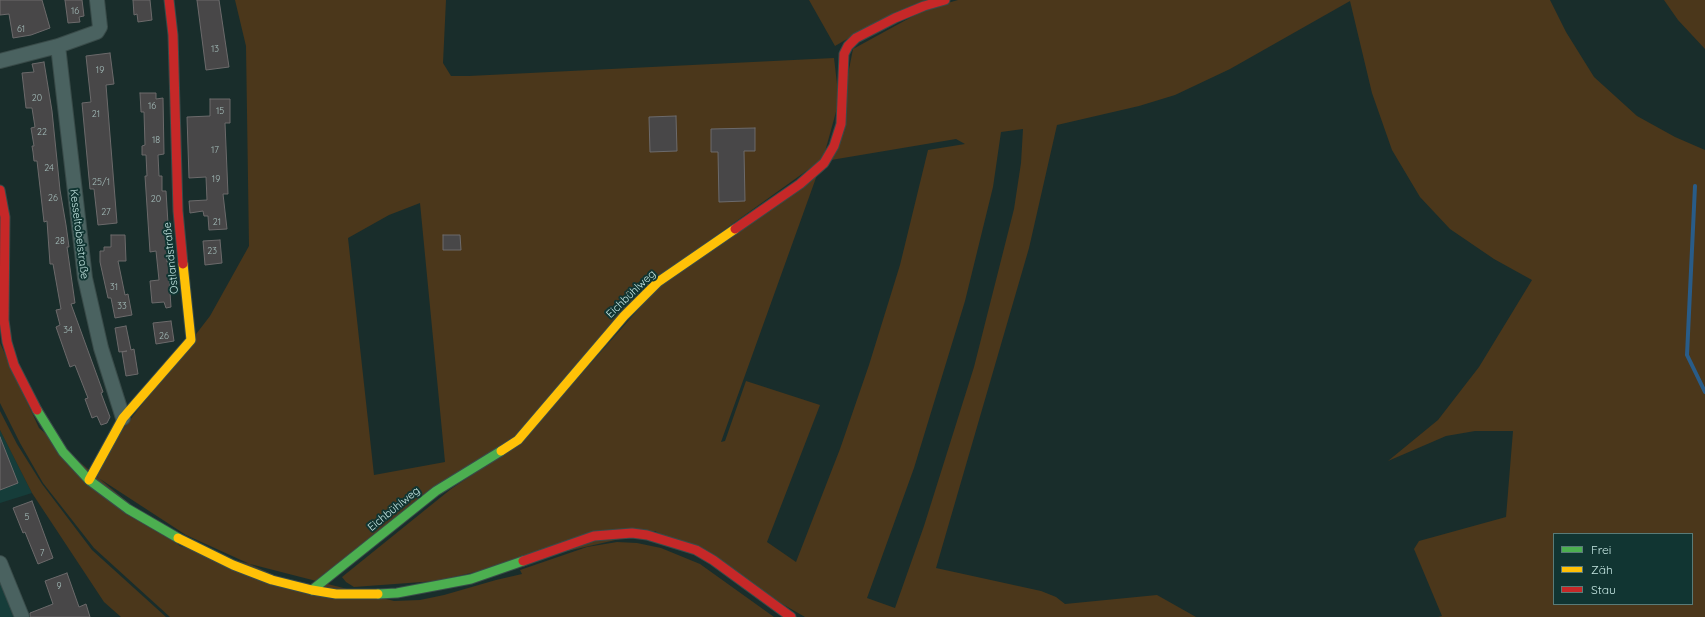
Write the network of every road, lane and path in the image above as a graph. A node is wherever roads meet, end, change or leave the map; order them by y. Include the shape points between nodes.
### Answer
1 (97, 0) edge
2 (169, 0) edge
3 (946, 0) edge
4 (58, 46) junction
5 (0, 61) edge
6 (0, 190) edge
7 (3, 253) edge
8 (124, 418) junction
9 (89, 480) junction
10 (0, 563) edge
11 (312, 590) junction
12 (22, 617) edge
13 (791, 617) edge

1 - 4 street via 100,27 97,32
2 - 8 street, Ostlandstraße via 173,35 179,225 191,340
3 - 11 street, Eichbühlweg via 895,18 856,38 848,46 844,54 840,124 834,146 824,163 800,184 658,282 624,316 518,440 436,491
4 - 5 street
4 - 8 street, Kesseltobelstraße via 84,278 101,348
6 - 7 street via 5,217
7 - 9 street via 4,320 14,365 63,452
8 - 9 street, Ostlandstraße
9 - 11 street via 128,509 188,543 272,580
10 - 12 street
11 - 13 street via 336,594 397,593 471,579 594,536 632,533 696,550

